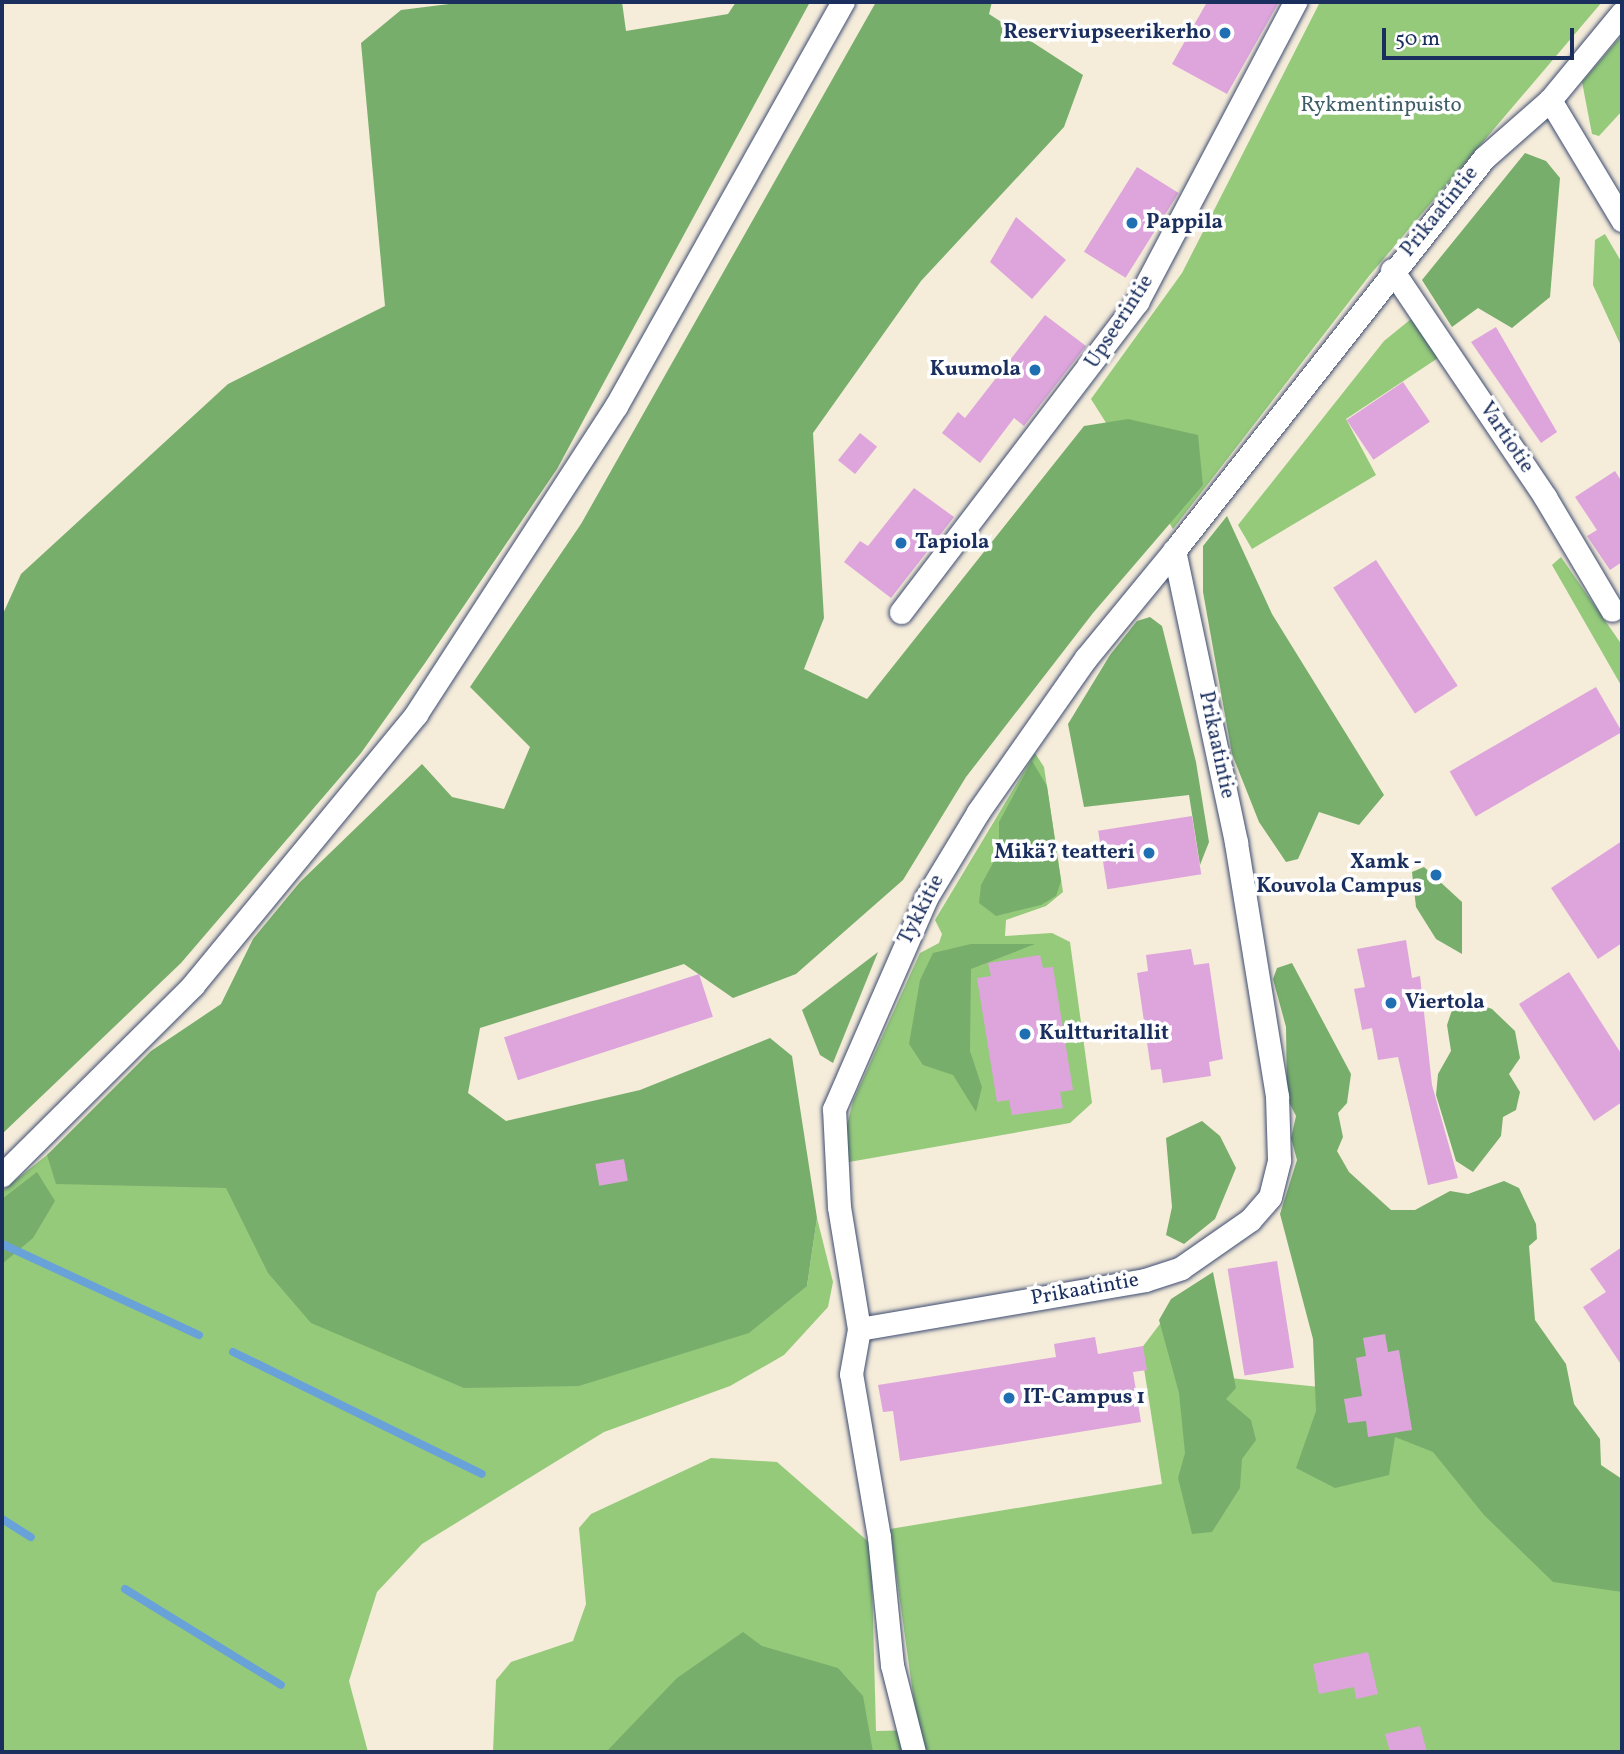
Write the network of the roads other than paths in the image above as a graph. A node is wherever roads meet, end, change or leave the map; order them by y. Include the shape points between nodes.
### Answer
1 (843, 2) edge
2 (1294, 2) edge
3 (1622, 13) edge
4 (1550, 100) junction
5 (1622, 220) edge
6 (1392, 270) junction
7 (1174, 551) junction
8 (1612, 610) dead end
9 (901, 612) dead end
10 (2, 1175) edge
11 (859, 1329) junction
12 (914, 1752) edge

1 - 10 street via 616,406 416,714 193,985
2 - 9 street, Upseerintie via 1137,302
3 - 4 street, Prikaatintie
4 - 5 street
4 - 6 street, Prikaatintie via 1484,158
6 - 7 street, Prikaatintie
6 - 8 street, Vartiotie via 1545,497
7 - 11 street, Tykkitie via 1086,658 978,812 926,898 834,1110 839,1207
7 - 11 street, Prikaatintie via 1236,842 1277,1096 1279,1160 1270,1197 1250,1220 1181,1268 1145,1280
11 - 12 street, Tykkitie via 851,1374 879,1537 892,1665

